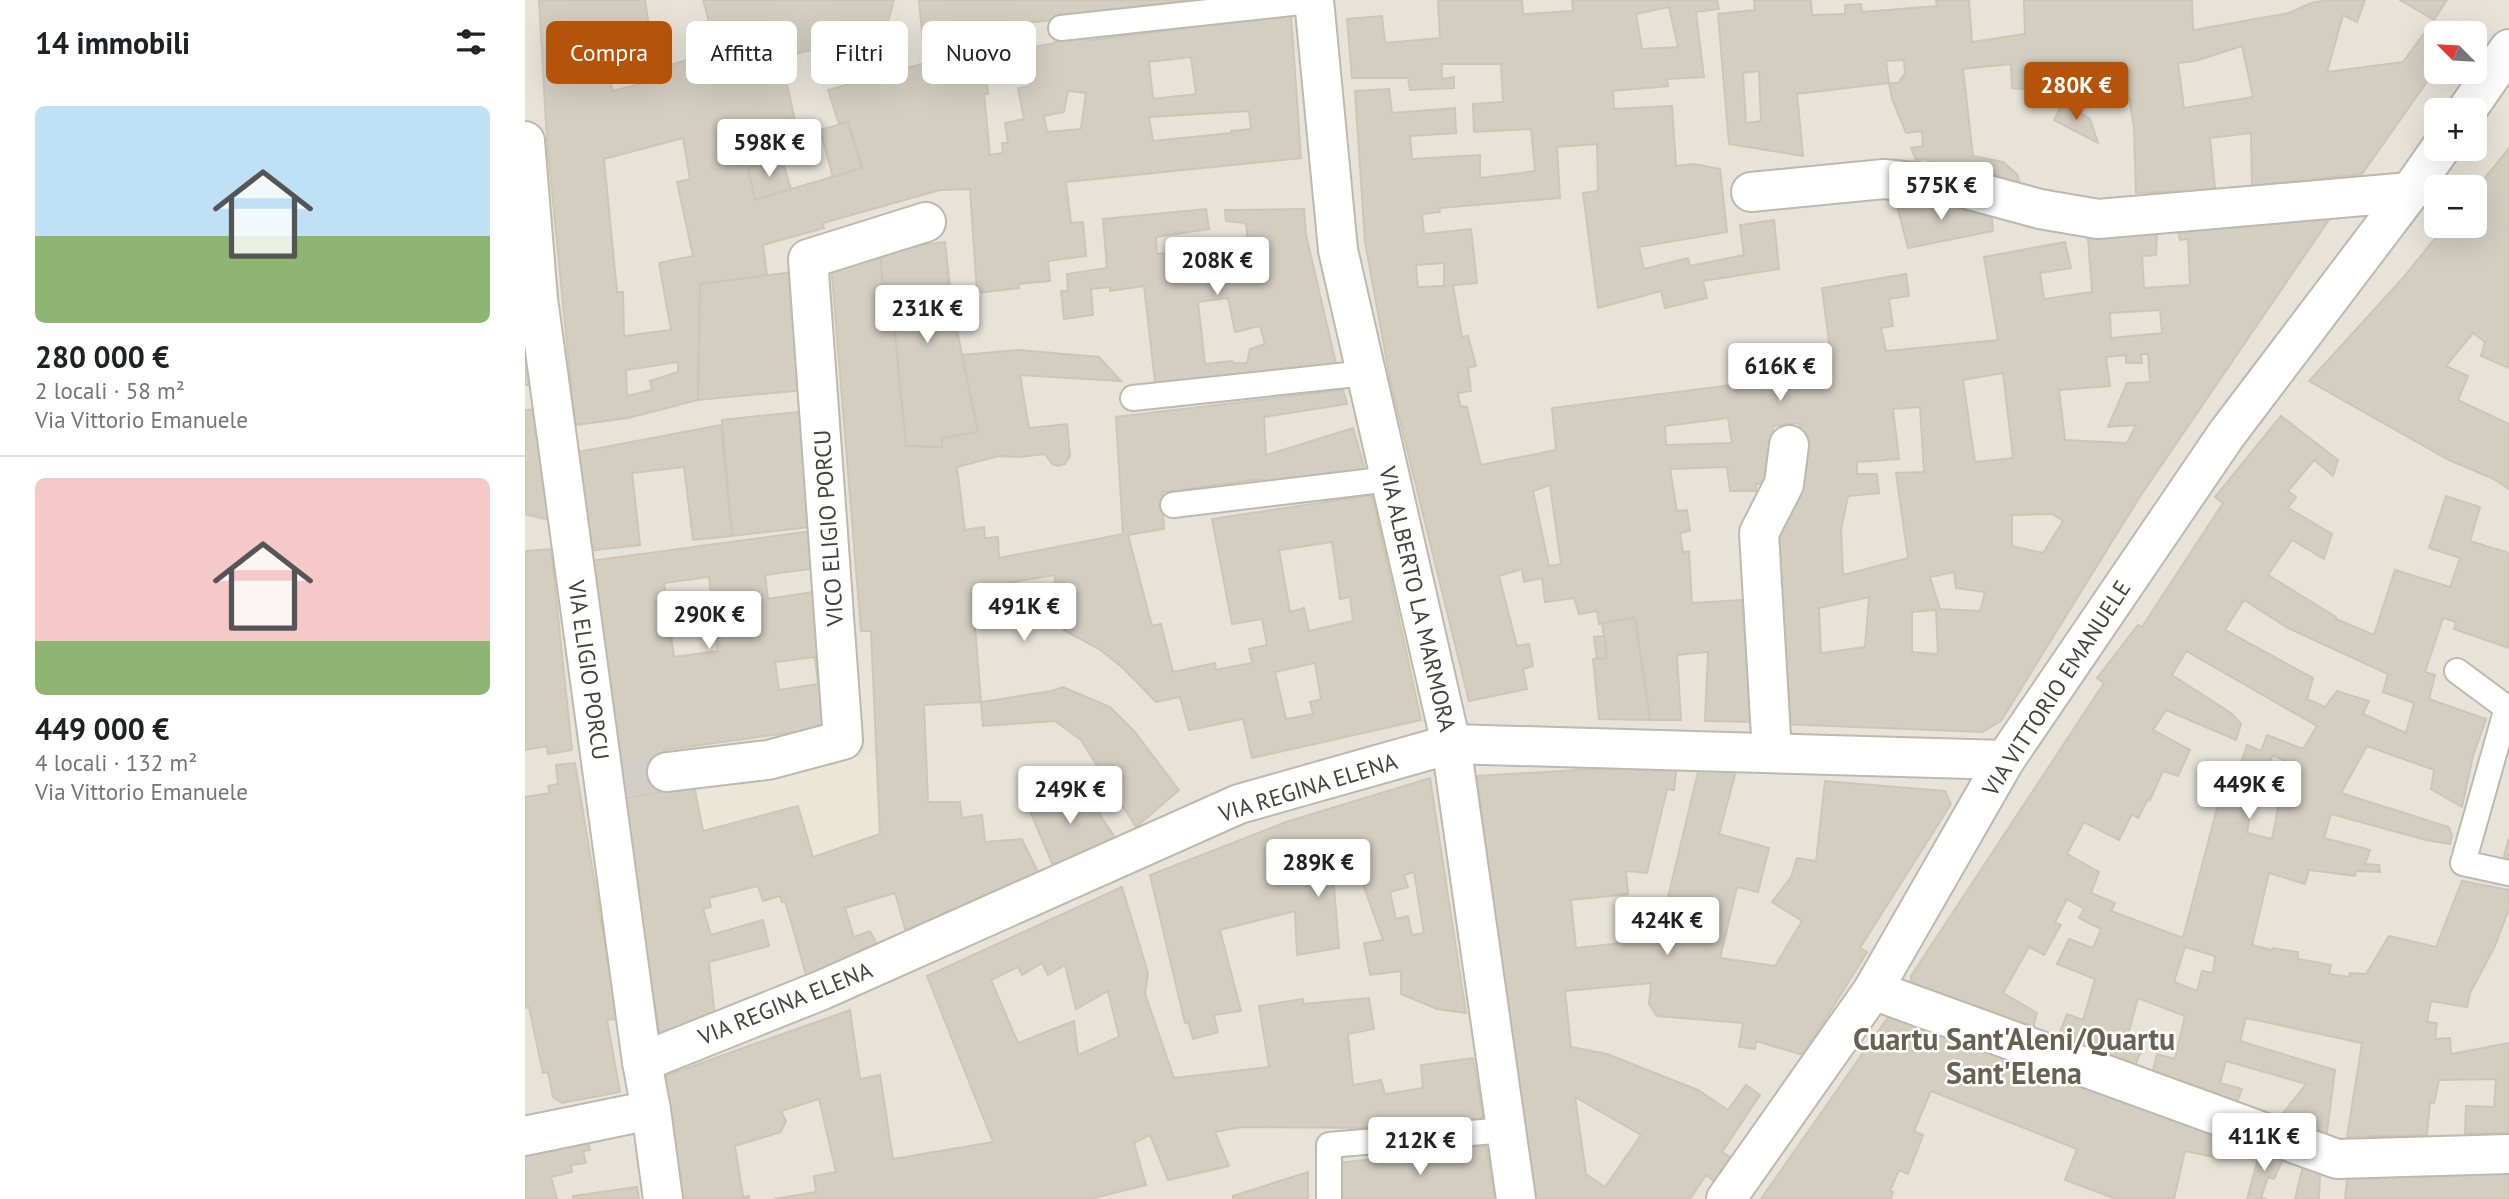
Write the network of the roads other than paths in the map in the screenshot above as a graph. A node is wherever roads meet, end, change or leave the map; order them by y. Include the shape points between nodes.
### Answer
1 (1314, 0) edge
2 (1319, 0) edge
3 (1061, 28) dead end
4 (2509, 49) edge
5 (2475, 98) edge
6 (525, 141) edge
7 (2432, 161) edge
8 (1751, 192) dead end
9 (2410, 192) junction
10 (926, 222) dead end
11 (532, 301) edge
12 (1366, 373) junction
13 (1133, 398) dead end
14 (1789, 445) dead end
15 (1390, 479) junction
16 (1173, 505) dead end
17 (2457, 671) dead end
18 (1451, 744) junction
19 (1772, 753) junction
20 (2005, 760) junction
21 (667, 772) tunnel mouth
22 (2509, 873) edge
23 (1873, 990) junction
24 (642, 1062) junction
25 (651, 1110) junction
26 (1506, 1130) junction
27 (525, 1136) edge
28 (2509, 1154) edge
29 (663, 1199) edge
30 (1329, 1199) edge
31 (1516, 1199) edge
32 (1726, 1199) edge

1 - 2 lane
1 - 3 lane
1 - 12 street, VIA ALBERTO LA MARMORA via 1338,250
4 - 5 street
6 - 11 street, VIA ELIGIO PORCU
7 - 9 street, VIA VITTORIO EMANUELE
8 - 9 street via 1884,179 1955,186 2098,219
9 - 20 street, VIA VITTORIO EMANUELE via 2226,435
10 - 21 street, VICO ELIGIO PORCU via 809,259 843,740 768,760
11 - 24 street, VIA ELIGIO PORCU via 611,779
12 - 13 lane
12 - 15 street, VIA ALBERTO LA MARMORA
14 - 19 street via 1784,484 1759,533
15 - 16 lane
15 - 18 street, VIA ALBERTO LA MARMORA
17 - 22 lane via 2507,708 2463,863
18 - 19 street, VIA REGINA ELENA
18 - 24 street, VIA REGINA ELENA via 1240,804 822,990
18 - 26 street, VIA ALBERTO LA MARMORA
19 - 20 street, VIA REGINA ELENA
20 - 23 street, VIA VITTORIO EMANUELE
23 - 28 street via 2337,1159
23 - 32 street, VIA VITTORIO EMANUELE
24 - 25 street, VIA ELIGIO PORCU
25 - 27 street
25 - 29 street, VIA ELIGIO PORCU
26 - 30 lane via 1329,1145
26 - 31 street, VIA ALBERTO LA MARMORA

